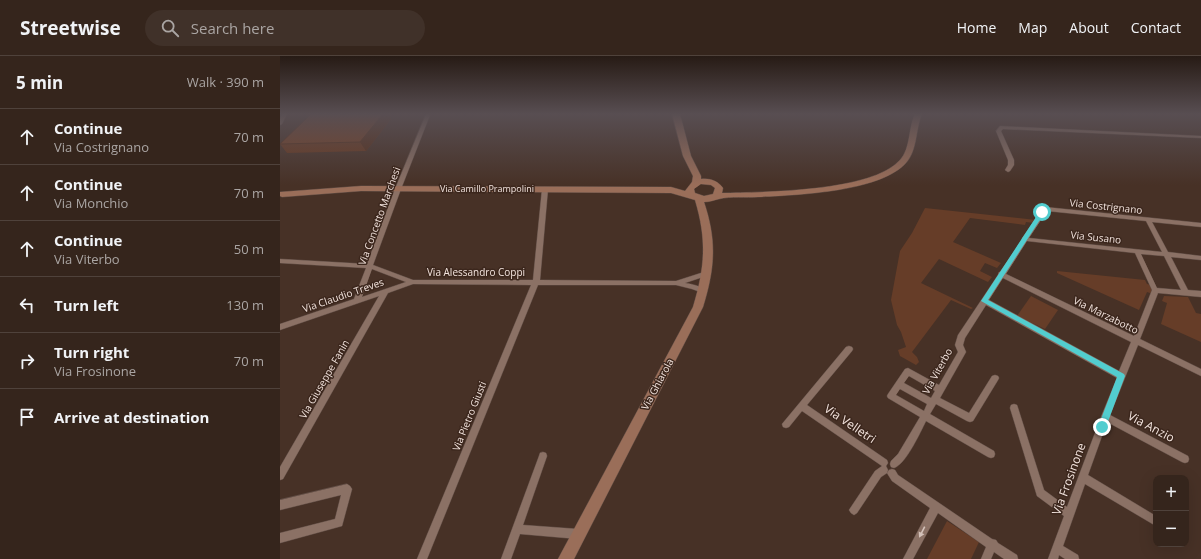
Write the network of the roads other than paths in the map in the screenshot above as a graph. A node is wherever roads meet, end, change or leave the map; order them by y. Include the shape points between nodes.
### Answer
1 (419, 137) edge
2 (682, 137) edge
3 (912, 137) edge
4 (1001, 137) edge
5 (1008, 170) dead end
6 (695, 172) junction
7 (706, 181) junction
8 (398, 189) junction
9 (545, 189) junction
10 (694, 191) junction
11 (282, 192) edge
12 (715, 194) junction
13 (703, 213) junction
14 (1148, 219) junction
15 (1201, 225) edge
16 (1024, 240) junction
17 (1137, 251) junction
18 (1166, 254) junction
19 (1201, 258) edge
20 (280, 261) edge
21 (370, 266) junction
22 (707, 273) junction
23 (1001, 274) junction
24 (413, 282) junction
25 (536, 282) junction
26 (676, 283) junction
27 (1155, 290) junction
28 (703, 291) junction
29 (385, 292) junction
30 (1186, 293) junction
31 (1201, 294) edge
32 (358, 301) junction
33 (984, 301) junction
34 (280, 327) edge
35 (1136, 341) junction
36 (848, 349) dead end
37 (1201, 373) edge
38 (1121, 376) junction
39 (995, 378) dead end
40 (899, 384) junction
41 (940, 390) junction
42 (933, 401) junction
43 (802, 406) junction
44 (1014, 408) dead end
45 (925, 415) junction
46 (1105, 416) junction
47 (786, 424) dead end
48 (990, 454) dead end
49 (543, 456) dead end
50 (1186, 459) dead end
51 (888, 467) junction
52 (280, 476) edge
53 (1084, 478) junction
54 (280, 504) edge
55 (936, 506) junction
56 (854, 510) dead end
57 (1070, 515) junction
58 (1153, 519) edge
59 (516, 529) junction
60 (578, 534) junction
61 (280, 538) edge
62 (993, 544) junction
63 (1057, 548) junction
64 (422, 559) edge
65 (506, 559) edge
66 (566, 559) edge
67 (908, 559) edge
68 (986, 559) edge
69 (1013, 559) edge
70 (1053, 559) edge
71 (1074, 559) edge

1 - 8 street, Via Concetto Marchesi
2 - 6 main road, Via Ghiarola via 686,154
3 - 12 main road via 908,156 893,171 857,184 748,196
4 - 5 street via 1011,162
6 - 7 main road, Via Ghiarola
6 - 10 main road, Via Ghiarola
7 - 10 main road
7 - 12 main road, Via Ghiarola via 714,184
8 - 9 main road, Via Camillo Prampolini
8 - 11 main road, Via Camillo Prampolini
8 - 21 street, Via Concetto Marchesi
9 - 10 main road, Via Camillo Prampolini
9 - 25 street, Via Pietro Giusti
10 - 12 main road
10 - 13 main road, Via Ghiarola
12 - 13 main road via 706,204
13 - 22 main road, Via Ghiarola via 710,248
14 - 15 street, Via Costrignano
14 - 16 street, Via Costrignano via 1047,209 1043,211
14 - 18 street
16 - 17 street, Via Susano
16 - 23 street, Via Viterbo
17 - 18 street, Via Susano
17 - 27 street
18 - 19 street, Via Susano
18 - 30 street
20 - 21 street, Via Alessandro Coppi
21 - 24 street, Via Alessandro Coppi
21 - 32 street, Via Concetto Marchesi
22 - 26 street, Via Alessandro Coppi
22 - 28 main road, Via Ghiarola
23 - 33 street, Via Viterbo
23 - 35 street, Via Marzabotto
24 - 25 street, Via Alessandro Coppi
24 - 29 street, Via Claudio Treves
25 - 26 street, Via Alessandro Coppi
25 - 64 street, Via Pietro Giusti
26 - 28 street, Via Alessandro Coppi via 694,286
27 - 30 street
27 - 35 street, Via Frosinone
28 - 60 main road, Via Ghiarola via 698,307
29 - 32 street, Via Claudio Treves
29 - 52 street, Via Giuseppe Fanin
30 - 31 street
32 - 34 street, Via Claudio Treves
33 - 38 street
33 - 41 street, Via Viterbo via 961,337 959,345 962,352
35 - 37 street, Via Marzabotto
35 - 38 street, Via Frosinone
36 - 43 street
38 - 46 street, Via Frosinone
39 - 42 street via 970,418
40 - 41 street via 908,371
40 - 42 street
40 - 45 street via 891,396
41 - 42 street, Via Viterbo
42 - 45 street, Via Viterbo
43 - 47 street
43 - 51 street, Via Velletri
44 - 57 street via 1040,494
45 - 48 street
45 - 51 street, Via Viterbo via 901,457
46 - 50 street, Via Anzio
46 - 53 street, Via Frosinone
49 - 59 street
51 - 55 street, Via Velletri via 895,478
51 - 56 street, Via Viterbo via 878,474
53 - 57 street, Via Frosinone
53 - 58 street
54 - 61 street via 347,489 339,523
55 - 62 street
55 -> 67 street
57 - 63 street, Via Frosinone
59 - 60 street
59 - 65 street
60 - 66 main road, Via Ghiarola
62 - 68 street
62 - 69 street
63 - 70 street, Via Frosinone
63 - 71 street

